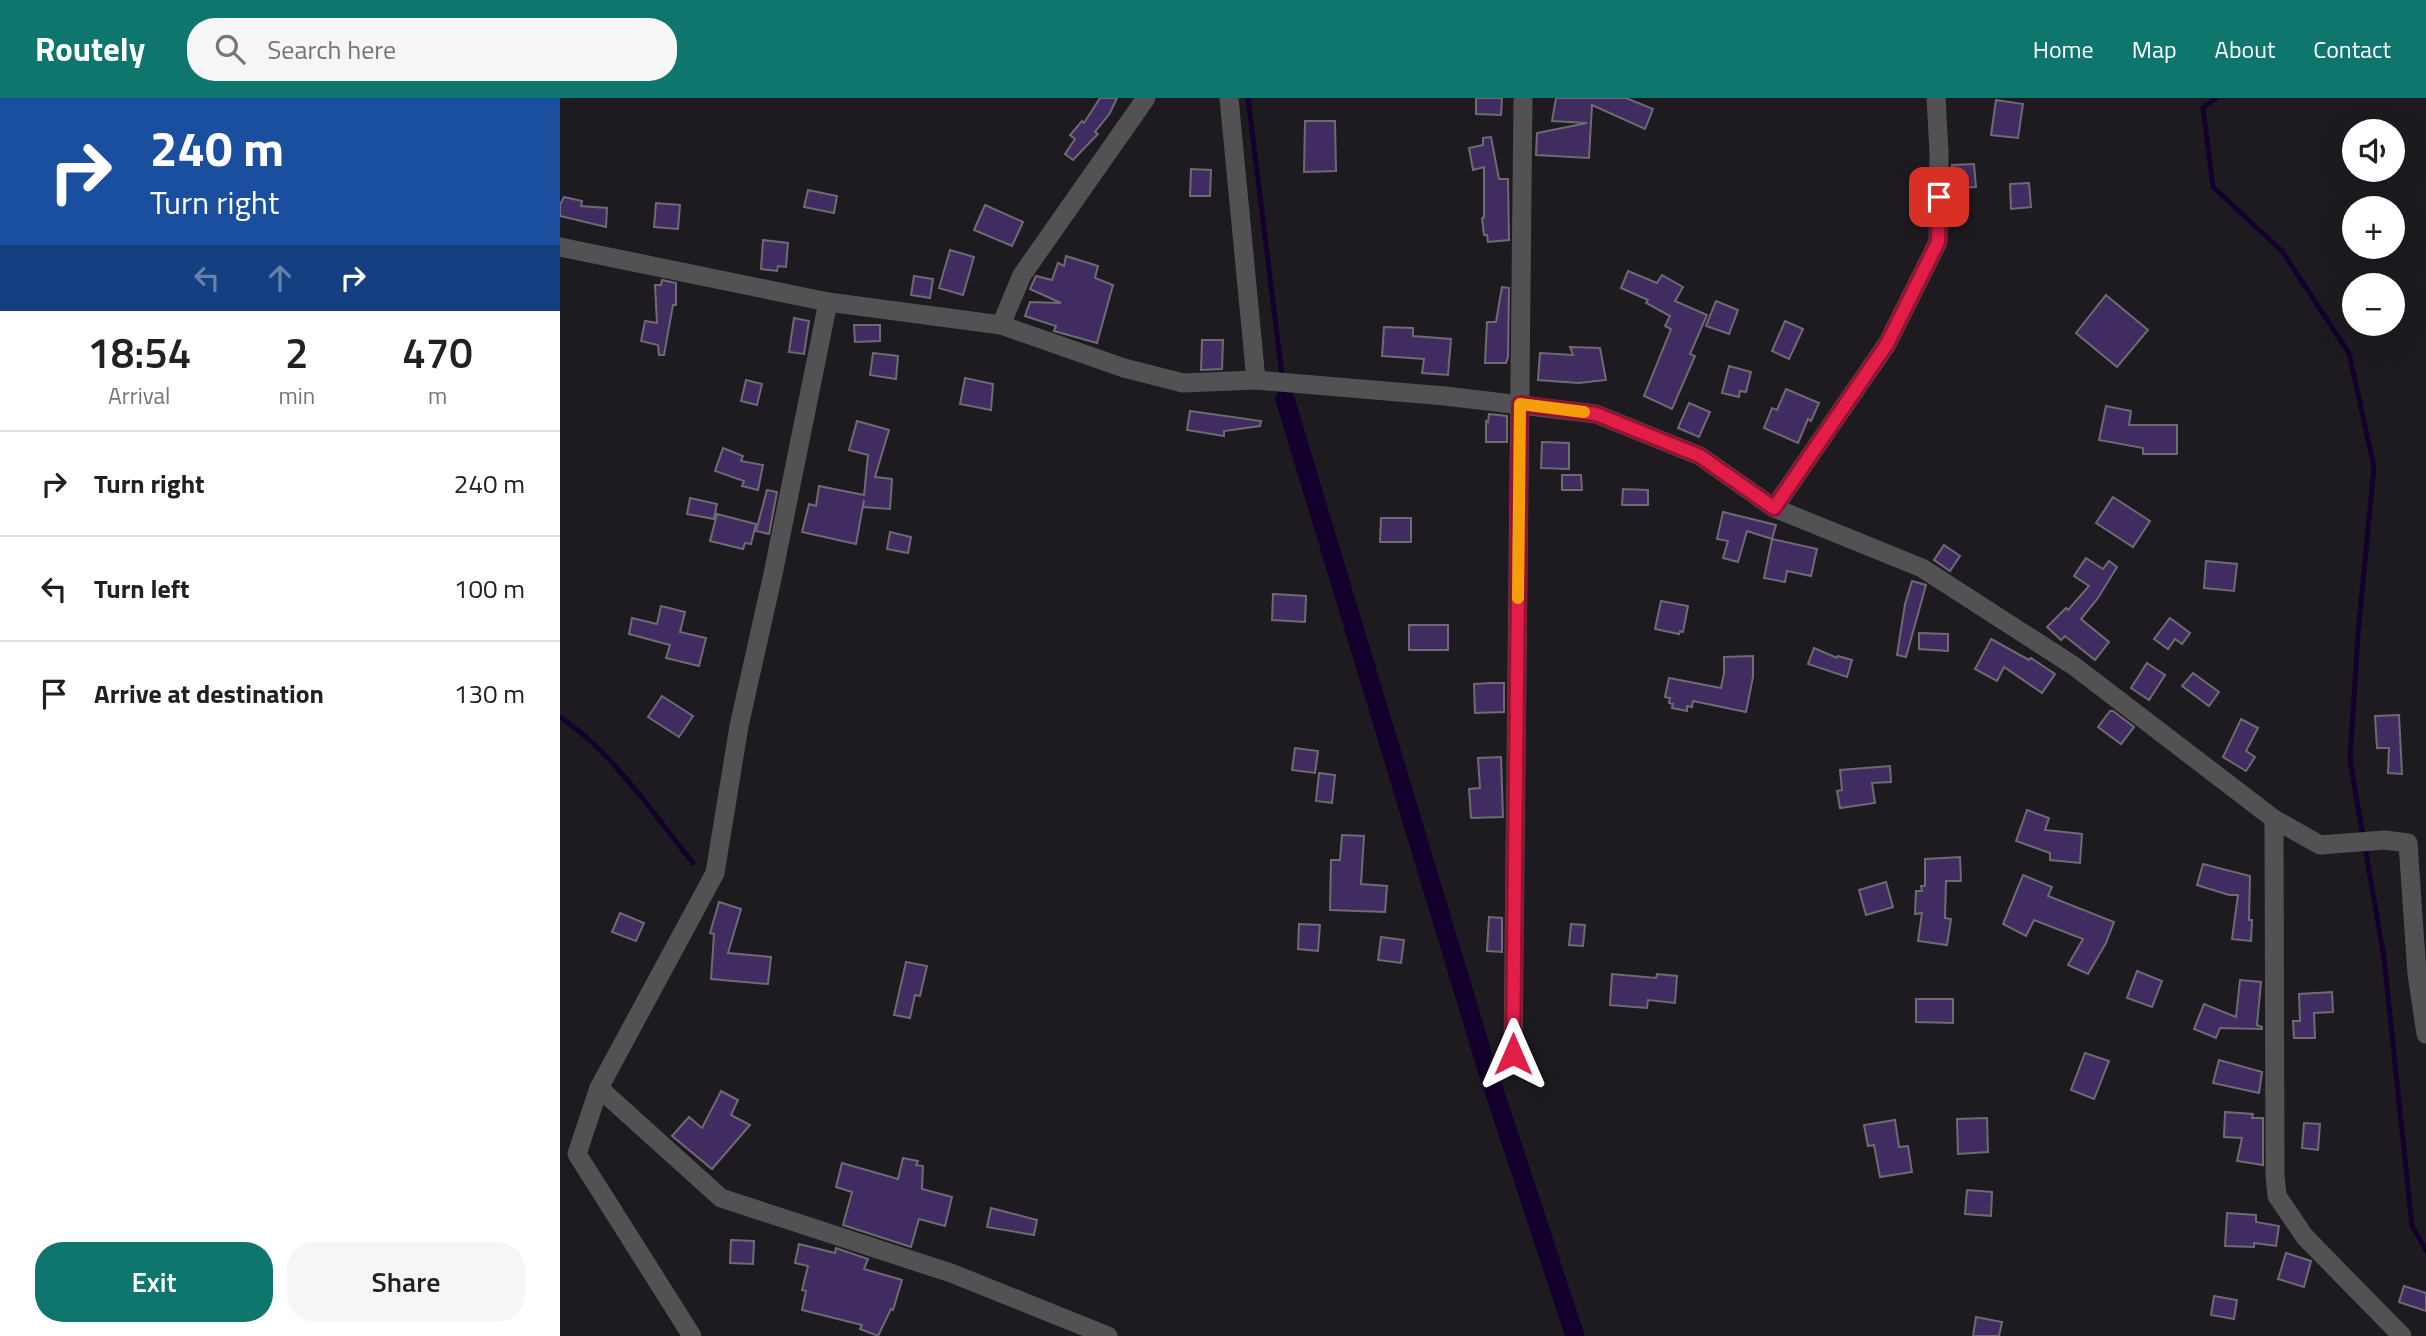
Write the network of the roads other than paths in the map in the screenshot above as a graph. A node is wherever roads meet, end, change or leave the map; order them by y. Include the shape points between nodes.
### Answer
1 (1146, 98) edge
2 (1228, 98) edge
3 (1523, 98) edge
4 (1936, 98) edge
5 (560, 247) edge
6 (828, 302) junction
7 (1000, 324) junction
8 (1274, 381) junction
9 (1520, 404) junction
10 (1774, 508) junction
11 (2274, 819) junction
12 (2426, 1034) edge
13 (1513, 1054) dead end
14 (600, 1088) junction
15 (692, 1336) edge
16 (1108, 1336) edge
17 (2402, 1336) edge

1 - 7 street via 1022,275
2 - 8 street
3 - 9 street
4 - 10 street via 1938,242 1887,344
5 - 6 street
6 - 7 street
6 - 14 street via 739,726 715,873
7 - 8 street via 1124,368 1183,383
8 - 9 street
9 - 10 street via 1596,414 1700,456
9 - 13 street
10 - 11 street via 1922,568 2074,666
11 - 12 street via 2320,845 2408,843
11 - 17 street via 2277,1196 2305,1237
14 - 15 street via 577,1154
14 - 16 street via 720,1198 951,1273

